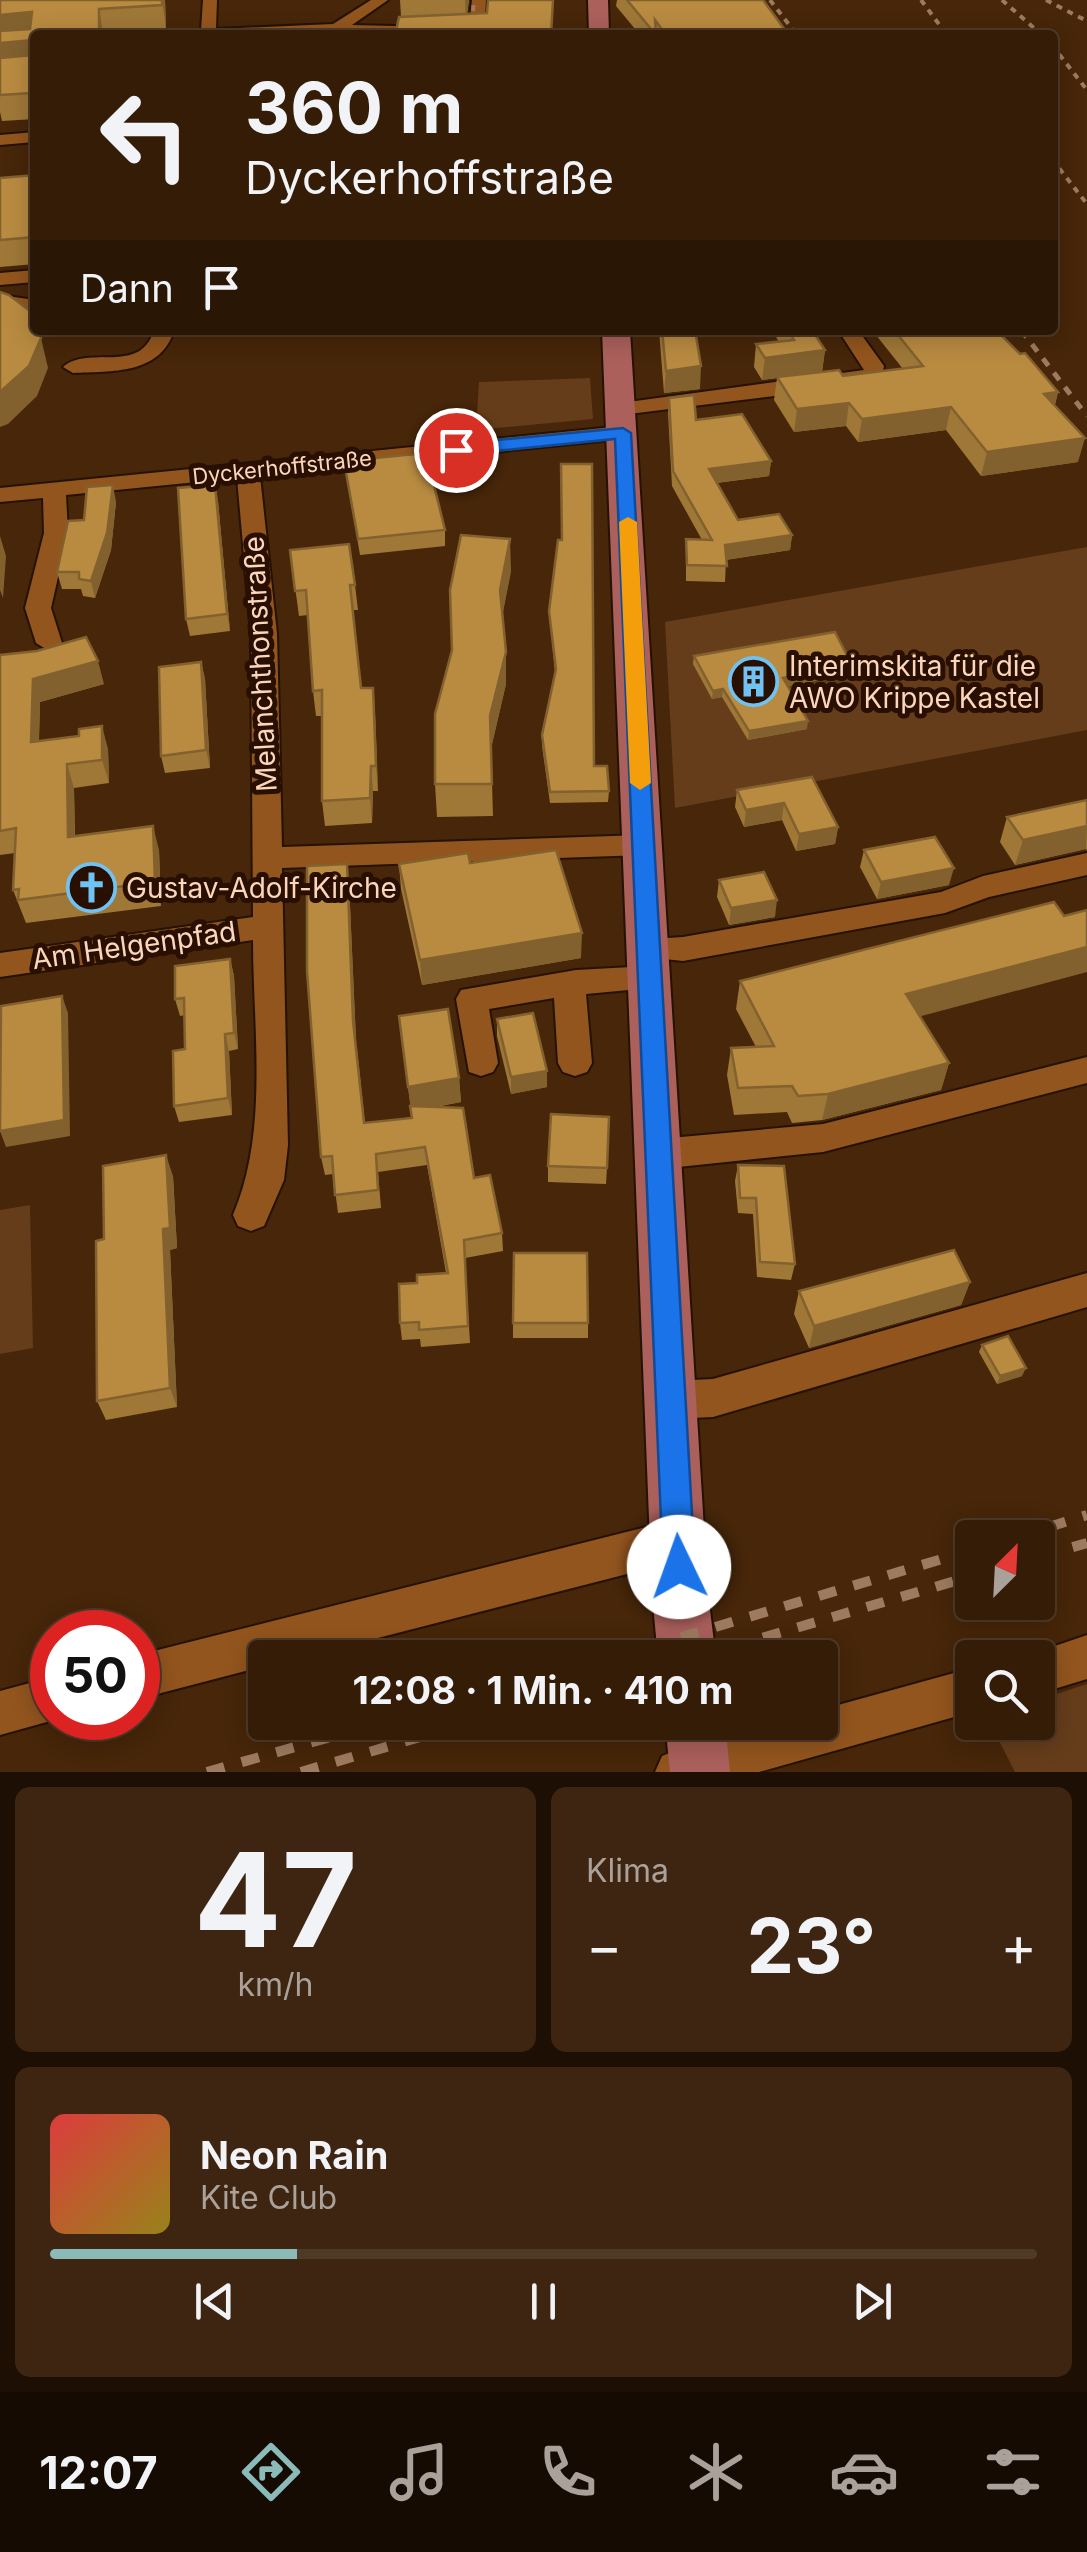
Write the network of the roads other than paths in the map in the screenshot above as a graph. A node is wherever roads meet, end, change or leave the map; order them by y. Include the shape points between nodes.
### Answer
1 (210, 0) edge
2 (382, 0) edge
3 (390, 0) edge
4 (479, 0) edge
5 (598, 0) edge
6 (335, 29) junction
7 (208, 30) edge
8 (310, 30) edge
9 (347, 30) edge
10 (385, 30) edge
11 (466, 30) edge
12 (599, 30) edge
13 (30, 137) edge
14 (0, 140) edge
15 (30, 276) edge
16 (0, 279) edge
17 (0, 302) edge
18 (30, 305) edge
19 (163, 335) edge
20 (616, 335) edge
21 (852, 335) edge
22 (72, 367) dead end
23 (622, 421) junction
24 (248, 470) junction
25 (54, 490) junction
26 (0, 495) edge
27 (49, 643) edge
28 (644, 845) junction
29 (268, 858) junction
30 (1087, 864) edge
31 (268, 926) junction
32 (649, 963) junction
33 (0, 965) edge
34 (568, 984) junction
35 (574, 1063) dead end
36 (481, 1064) dead end
37 (1087, 1070) edge
38 (659, 1154) junction
39 (252, 1215) dead end
40 (1087, 1290) edge
41 (670, 1400) junction
42 (679, 1567) junction
43 (685, 1640) edge
44 (1087, 1657) edge
45 (1055, 1667) edge
46 (160, 1673) edge
47 (955, 1694) edge
48 (30, 1704) edge
49 (0, 1712) edge
50 (693, 1758) edge

1 - 7 street
2 - 6 street
3 - 10 street
4 - 11 street
5 - 12 main road
6 - 8 street
6 - 9 street
13 - 14 street
15 - 16 street
17 - 18 street
19 - 22 street via 153,354 136,361
20 - 23 main road
21 - 23 street, Dyckerhoffstraße via 874,366 864,379
23 - 24 street, Dyckerhoffstraße
23 - 28 main road
24 - 25 street, Dyckerhoffstraße
24 - 29 street, Melanchthonstraße via 266,556
25 - 26 street, Dyckerhoffstraße
25 - 27 street via 56,533 38,608
28 - 29 street
28 - 32 main road
29 - 31 street, Melanchthonstraße
30 - 32 street via 945,902 682,949
31 - 33 street, Am Helgenpfad
31 - 39 street, Melanchthonstraße via 271,1145
32 - 34 street
32 - 38 main road
34 - 35 street
34 - 36 street via 472,999
37 - 38 street via 823,1138
38 - 41 main road
40 - 41 street via 712,1398
41 - 42 main road
42 - 43 main road
42 - 46 street
44 - 45 street
47 - 50 street
48 - 49 street

